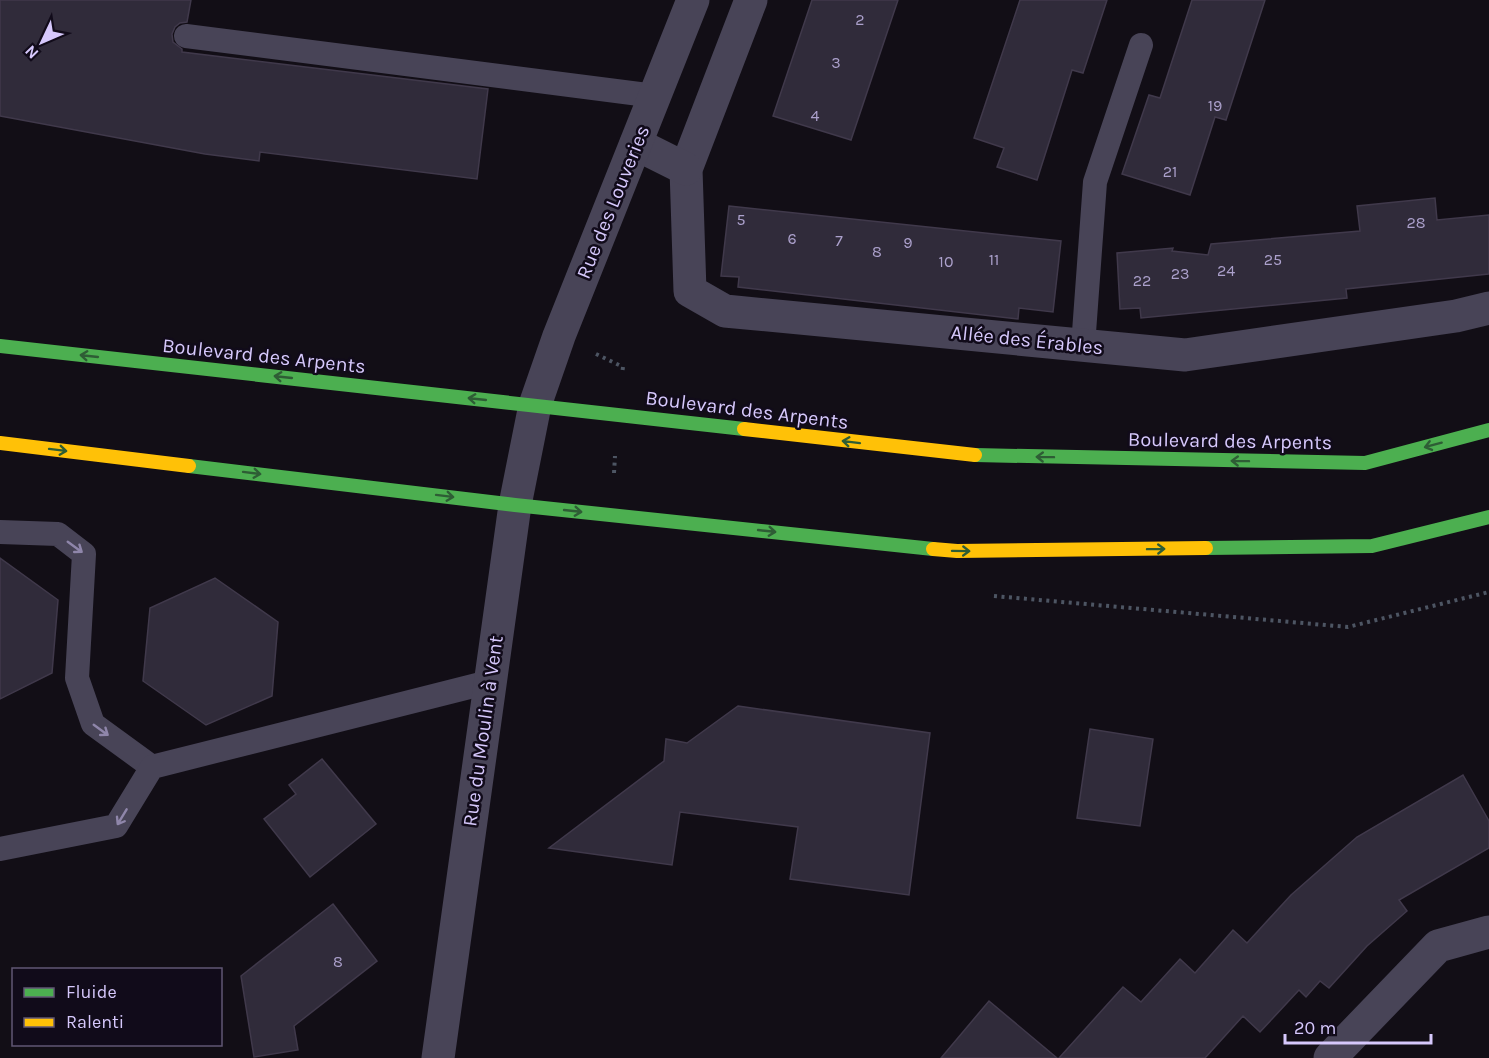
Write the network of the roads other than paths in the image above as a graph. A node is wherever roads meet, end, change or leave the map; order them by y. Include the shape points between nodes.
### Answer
1 (693, 0) edge
2 (751, 0) edge
3 (186, 36) dead end
4 (1141, 45) dead end
5 (655, 96) junction
6 (636, 144) junction
7 (686, 169) junction
8 (1489, 308) edge
9 (0, 346) edge
10 (1083, 346) junction
11 (535, 405) junction
12 (1489, 430) edge
13 (0, 443) edge
14 (515, 505) junction
15 (1489, 517) edge
16 (0, 532) edge
17 (489, 682) junction
18 (152, 767) junction
19 (0, 849) edge
20 (1489, 932) edge
21 (438, 1058) edge
22 (1330, 1058) edge

1 - 5 street, Rue des Louveries
2 - 7 street, Allée des Érables
3 - 5 lane
4 - 10 lane via 1095,182
5 - 6 street, Rue des Louveries
6 - 7 street
6 - 11 street, Rue des Louveries
7 - 10 street, Allée des Érables via 690,291 725,311
8 - 10 street, Allée des Érables via 1185,356
11 -> 9 street, Boulevard des Arpents
12 -> 11 street, Boulevard des Arpents via 1365,463 971,455
11 - 14 street, Rue du Moulin à Vent
13 -> 14 street
14 -> 15 street via 957,551 1372,546
14 - 17 street, Rue du Moulin à Vent
16 -> 18 lane via 58,534 84,554 76,678 93,724
17 - 18 lane
17 - 21 street, Rue du Moulin à Vent
18 -> 19 lane via 116,826
20 - 22 street via 1438,946

